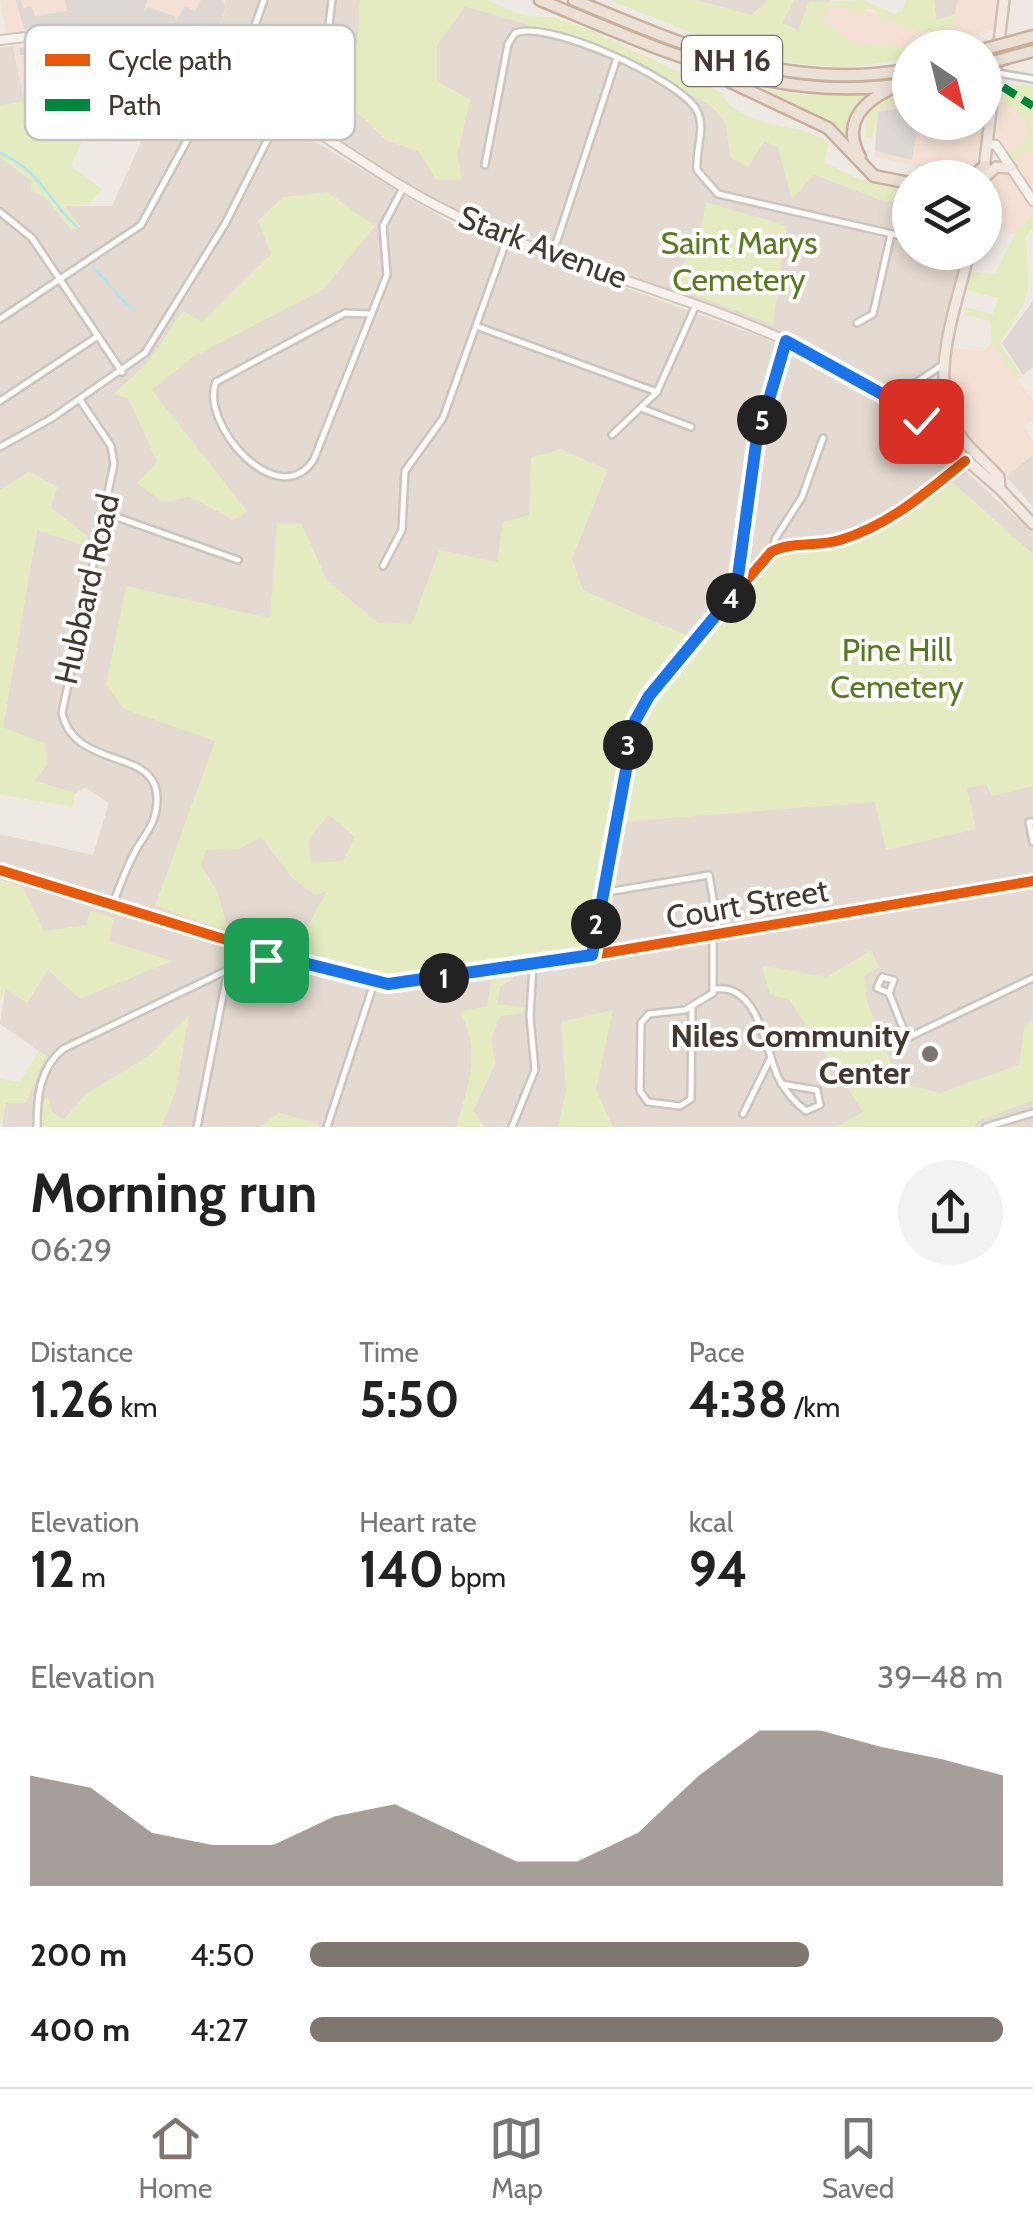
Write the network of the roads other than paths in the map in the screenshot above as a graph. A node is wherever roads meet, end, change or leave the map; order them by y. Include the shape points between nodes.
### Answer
1 (264, 0) edge
2 (332, 0) edge
3 (540, 0) edge
4 (574, 0) edge
5 (1004, 0) edge
6 (257, 25) edge
7 (329, 25) edge
8 (1002, 30) edge
9 (1033, 36) edge
10 (25, 39) edge
11 (0, 40) edge
12 (1002, 45) edge
13 (1033, 51) edge
14 (617, 58) junction
15 (1002, 59) edge
16 (698, 64) junction
17 (892, 72) edge
18 (1002, 74) edge
19 (1033, 79) edge
20 (892, 84) edge
21 (892, 90) edge
22 (187, 140) edge
23 (267, 140) edge
24 (327, 140) edge
25 (989, 140) edge
26 (988, 144) junction
27 (986, 160) edge
28 (484, 165) dead end
29 (1002, 167) edge
30 (1011, 168) junction
31 (892, 174) edge
32 (892, 178) edge
33 (404, 186) junction
34 (1033, 202) edge
35 (0, 212) edge
36 (890, 234) joint
37 (508, 236) junction
38 (553, 253) junction
39 (965, 270) edge
40 (58, 279) junction
41 (696, 305) junction
42 (368, 314) junction
43 (0, 319) edge
44 (857, 323) dead end
45 (475, 326) junction
46 (98, 336) junction
47 (786, 341) junction
48 (944, 364) junction
49 (122, 372) junction
50 (656, 392) junction
51 (891, 399) junction
52 (80, 400) junction
53 (0, 401) edge
54 (641, 408) junction
55 (691, 427) dead end
56 (928, 428) joint
57 (612, 435) dead end
58 (823, 438) dead end
59 (0, 447) edge
60 (977, 454) junction
61 (965, 461) junction
62 (1000, 489) junction
63 (105, 513) junction
64 (1033, 524) edge
65 (775, 549) junction
66 (238, 560) dead end
67 (383, 566) dead end
68 (736, 591) junction
69 (1033, 822) edge
70 (1033, 842) edge
71 (0, 870) edge
72 (1033, 881) edge
73 (601, 894) junction
74 (113, 904) junction
75 (716, 935) junction
76 (244, 943) junction
77 (592, 955) junction
78 (292, 960) junction
79 (244, 963) junction
80 (532, 965) junction
81 (228, 970) junction
82 (1033, 978) edge
83 (374, 983) junction
84 (716, 989) junction
85 (890, 993) dead end
86 (692, 1008) junction
87 (771, 1057) junction
88 (781, 1084) junction
89 (1033, 1113) edge
90 (743, 1114) dead end
91 (37, 1127) edge
92 (197, 1127) edge
93 (327, 1127) edge
94 (512, 1127) edge
95 (986, 1127) edge

1 - 6 street
2 - 7 street
3 - 16 highway, NH 16
4 - 17 highway, NH 16 via 715,56 777,72
5 - 8 main road
9 - 12 highway, bridge
10 - 11 street, Stark Avenue
13 - 15 highway, bridge
14 - 28 street via 519,31 508,44
14 - 36 street via 694,106 700,176 713,191
14 - 38 street
16 - 20 highway, NH 16 via 801,88
16 - 32 highway via 828,128 874,176
18 - 19 street
21 - 31 highway via 864,104 852,138 871,168
22 - 40 street via 141,225
23 - 49 street via 156,338
24 - 33 street, Stark Avenue
25 - 26 main road
26 - 27 main road
26 - 30 street
29 - 30 main road
30 - 34 street
33 - 37 street, Stark Avenue
33 - 42 street via 383,226 388,268
35 - 40 street via 25,229
36 - 44 street via 873,314
37 - 38 street, Stark Avenue
37 - 45 street
38 - 41 street, Stark Avenue
39 - 48 main road
40 - 43 street
40 - 46 street
41 - 47 street, Stark Avenue
41 - 50 street
42 - 42 street via 310,466 290,476 258,468 216,411 216,382 346,314
45 - 50 street
45 - 67 street via 440,426 405,471 402,530
46 - 49 street
46 - 53 street
47 - 51 street, Stark Avenue
47 - 68 street via 756,444
48 - 51 street
48 - 60 main road via 948,413
49 - 52 street
50 - 54 street
51 - 56 street, Stark Avenue
52 - 59 street
52 - 63 street, Hubbard Road via 114,454
54 - 55 street
54 - 57 street
56 - 61 main road, Stark Avenue
58 - 65 street
60 - 61 main road
60 - 62 main road via 1000,477
61 - 62 main road, Stark Avenue
61 - 65 street via 866,530 833,542
62 - 64 main road
63 - 66 street
63 - 74 street, Hubbard Road via 62,712 82,746 139,766 156,790 156,815
65 - 68 street
68 - 73 street via 635,721
69 - 70 street
71 - 74 street, Court Street
72 - 75 street, Court Street
73 - 75 street via 709,875
73 - 77 street
74 - 76 street, Court Street
75 - 77 street, Court Street
75 - 84 street
76 - 78 street, Court Street
76 - 79 street
77 - 80 street, Court Street
78 - 79 street
78 - 83 street, Court Street
79 - 81 street
80 - 83 street, Court Street
80 - 94 street via 536,1070
81 - 91 street via 58,1053 41,1083
81 - 92 street
82 - 85 street via 906,1038
83 - 93 street
84 - 86 street
84 - 87 street via 729,989 748,1003
86 - 86 street via 644,1018 640,1092 648,1102 680,1106 690,1099
87 - 88 street
87 - 90 street
88 - 88 street via 806,1111 820,1105 817,1090
89 - 95 street

